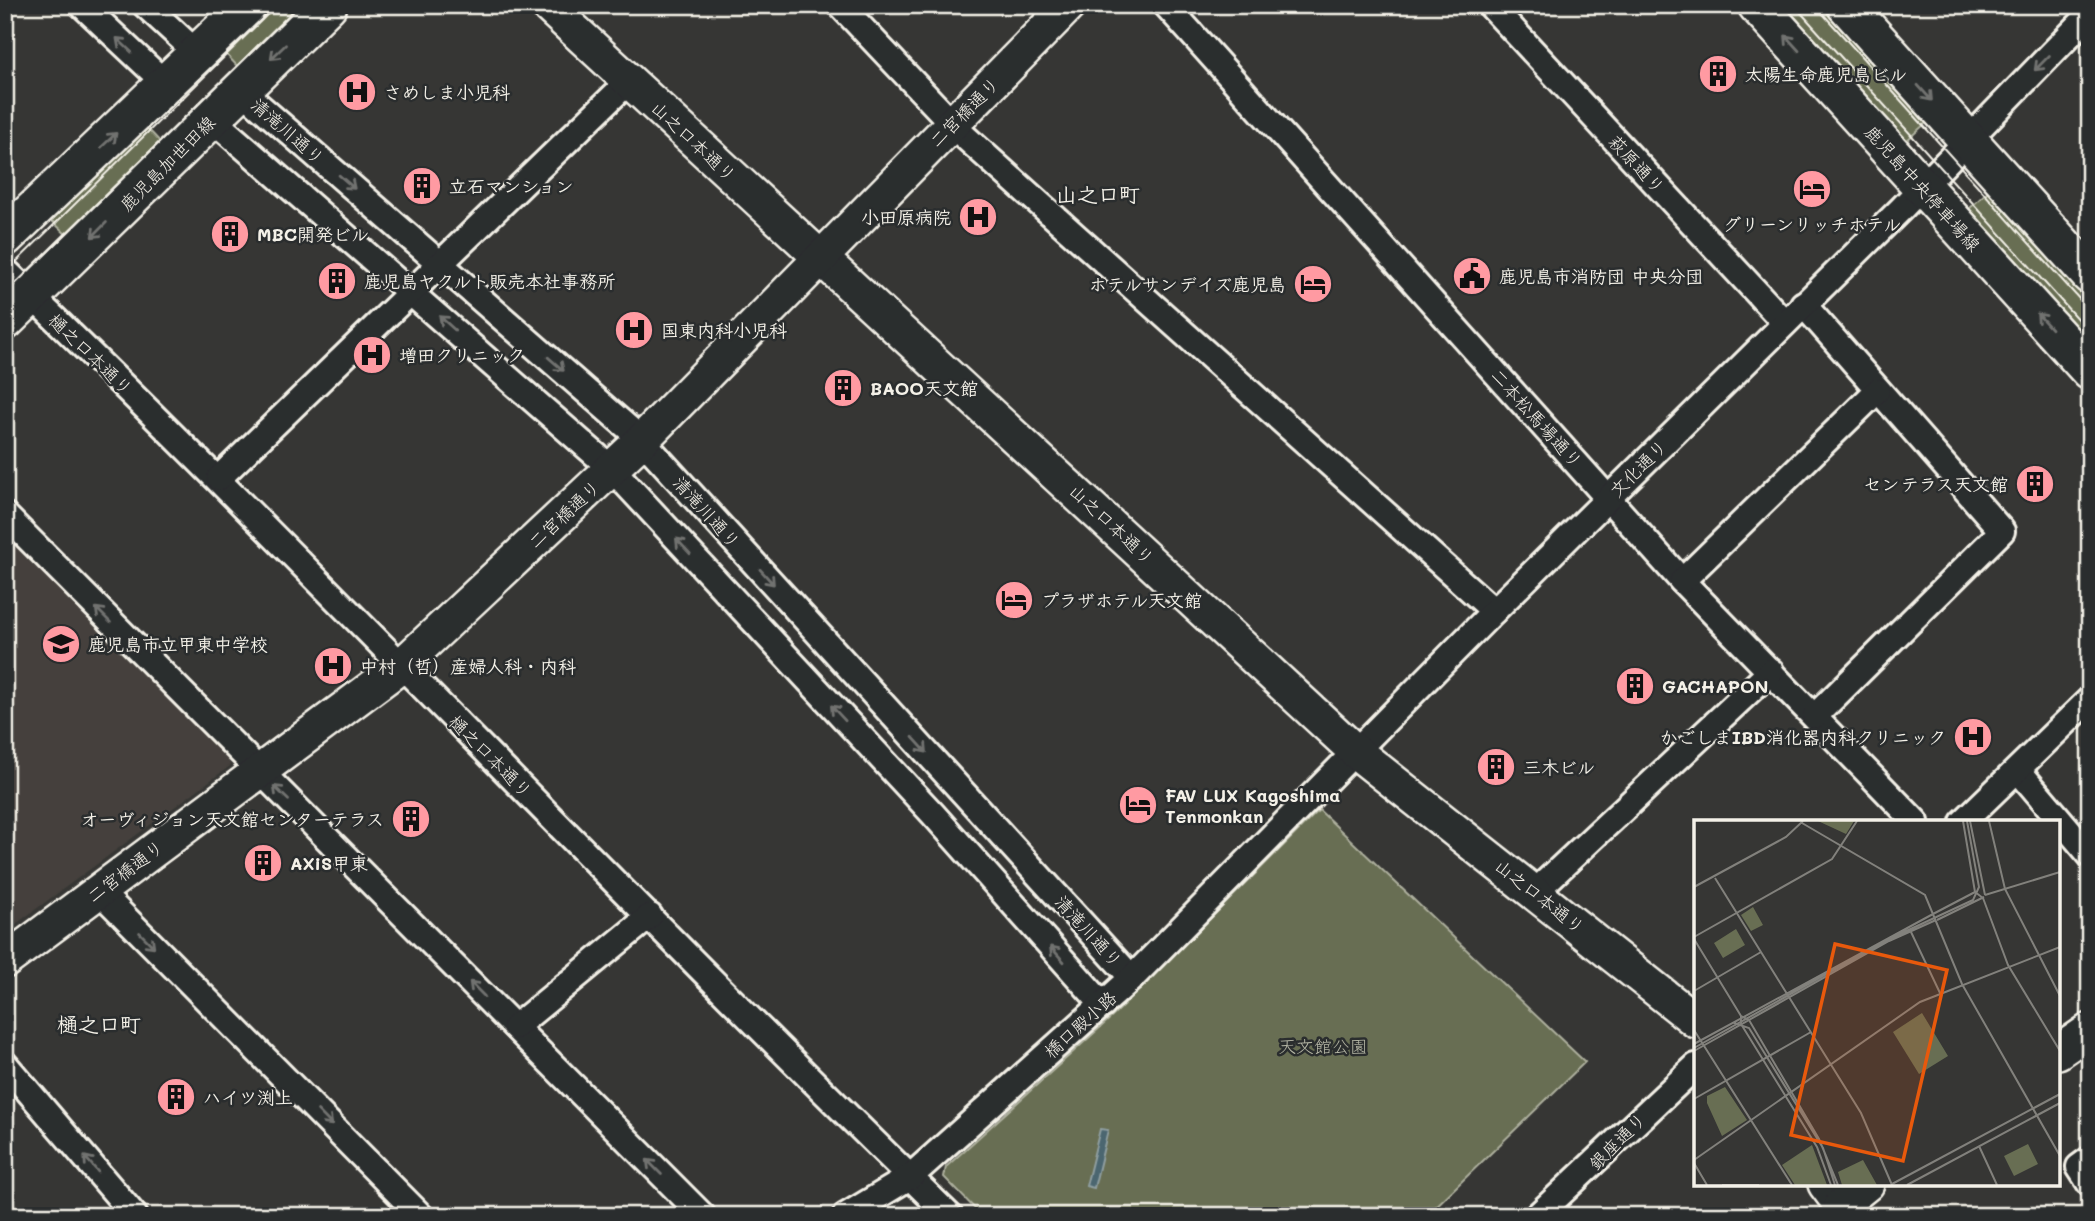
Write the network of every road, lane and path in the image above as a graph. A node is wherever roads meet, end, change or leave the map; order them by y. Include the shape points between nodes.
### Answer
1 (82, 5) edge
2 (145, 5) edge
3 (247, 5) edge
4 (328, 5) edge
5 (547, 5) edge
6 (840, 5) edge
7 (1069, 5) edge
8 (1166, 5) edge
9 (1490, 5) edge
10 (1758, 5) edge
11 (1846, 5) edge
12 (2090, 15) edge
13 (198, 54) junction
14 (629, 81) junction
15 (167, 85) junction
16 (240, 89) junction
17 (212, 118) junction
18 (952, 123) junction
19 (1967, 140) junction
20 (1922, 187) junction
21 (5, 237) edge
22 (821, 257) junction
23 (443, 264) junction
24 (5, 270) edge
25 (2090, 275) edge
26 (411, 291) junction
27 (32, 297) junction
28 (1803, 304) junction
29 (5, 321) edge
30 (1785, 323) junction
31 (2090, 371) edge
32 (1877, 391) junction
33 (642, 440) junction
34 (611, 469) junction
35 (219, 478) junction
36 (1609, 497) junction
37 (5, 515) edge
38 (1682, 581) junction
39 (1494, 611) junction
40 (807, 621) junction
41 (776, 646) junction
42 (401, 667) junction
43 (1771, 671) junction
44 (2090, 699) edge
45 (1815, 716) junction
46 (1356, 752) junction
47 (2018, 770) junction
48 (260, 772) junction
49 (961, 790) junction
50 (933, 814) junction
51 (1914, 820) edge
52 (1965, 820) edge
53 (2090, 855) edge
54 (99, 891) junction
55 (1535, 892) junction
56 (650, 916) junction
57 (5, 961) edge
58 (1132, 978) junction
59 (1103, 1005) junction
60 (1694, 1019) edge
61 (515, 1027) junction
62 (2090, 1030) edge
63 (2060, 1051) edge
64 (5, 1064) edge
65 (1694, 1068) edge
66 (2090, 1159) edge
67 (910, 1177) junction
68 (2090, 1184) edge
69 (1864, 1186) edge
70 (1837, 1205) edge
71 (135, 1216) edge
72 (421, 1216) edge
73 (703, 1216) edge
74 (845, 1216) edge
75 (950, 1216) edge
76 (1538, 1216) edge

15 -> 1 street
2 - 13 street
3 - 13 main road
4 -> 16 main road, 鹿児島加世田線
5 - 14 street, 山之口本通り
6 - 18 street
7 - 18 street, 二宮橋通り
8 - 36 street, 二本松馬場通り
9 - 30 street, 萩原通り
20 -> 10 main road, 鹿児島中央停車場線
11 -> 19 main road
12 -> 19 street, 文化通り
13 - 15 main road
14 - 22 street, 山之口本通り
14 - 23 street
21 -> 15 main road
16 - 17 main road, 鹿児島加世田線
16 -> 23 street, 清滝川通り
17 - 26 street
17 -> 27 main road, 鹿児島加世田線
18 - 22 street, 二宮橋通り
18 - 39 street
19 - 20 street, 文化通り
19 - 25 main road
20 - 28 street, 文化通り
31 -> 20 main road, 鹿児島中央停車場線
22 - 33 street, 二宮橋通り
22 - 46 street, 山之口本通り
23 - 26 street
23 -> 33 street, 清滝川通り
24 - 27 street, 樋之口本通り
34 -> 26 street
26 - 35 street
27 - 29 main road, 鹿児島加世田線
27 - 35 street, 樋之口本通り
28 - 30 street, 文化通り
28 - 32 street
30 - 36 street, 文化通り
32 - 38 street
32 - 45 street via 2002,531
33 - 34 street, 二宮橋通り
33 -> 40 street, 清滝川通り
41 -> 34 street
34 - 42 street, 二宮橋通り
35 - 42 street, 樋之口本通り
36 - 38 street, 二本松馬場通り
36 - 39 street, 文化通り
48 -> 37 street
38 - 43 street, 二本松馬場通り
39 - 46 street, 文化通り
40 - 41 street
40 -> 49 street, 清滝川通り
50 -> 41 street
42 - 48 street, 二宮橋通り
42 - 56 street, 樋之口本通り
43 - 45 street, 二本松馬場通り
43 - 55 street
44 - 47 street
45 - 51 street, 二本松馬場通り
46 - 55 street, 山之口本通り
46 - 58 street, 橋口殿小路
47 - 52 street
47 - 53 street
48 - 54 street, 二宮橋通り
61 -> 48 street
49 - 50 street
49 - 58 street, 清滝川通り
59 -> 50 street
54 - 57 street, 二宮橋通り
54 -> 72 street
55 - 60 street, 山之口本通り
56 - 61 street
56 - 67 street, 樋之口本通り
58 - 59 street, 橋口殿小路
59 - 67 street, 橋口殿小路
73 -> 61 street
62 - 63 street
71 -> 64 street
65 - 76 street, 銀座通り
66 - 68 street via 2079,1167
67 - 74 street, 橋口殿小路
67 - 75 street, 樋之口本通り
69 - 70 street

